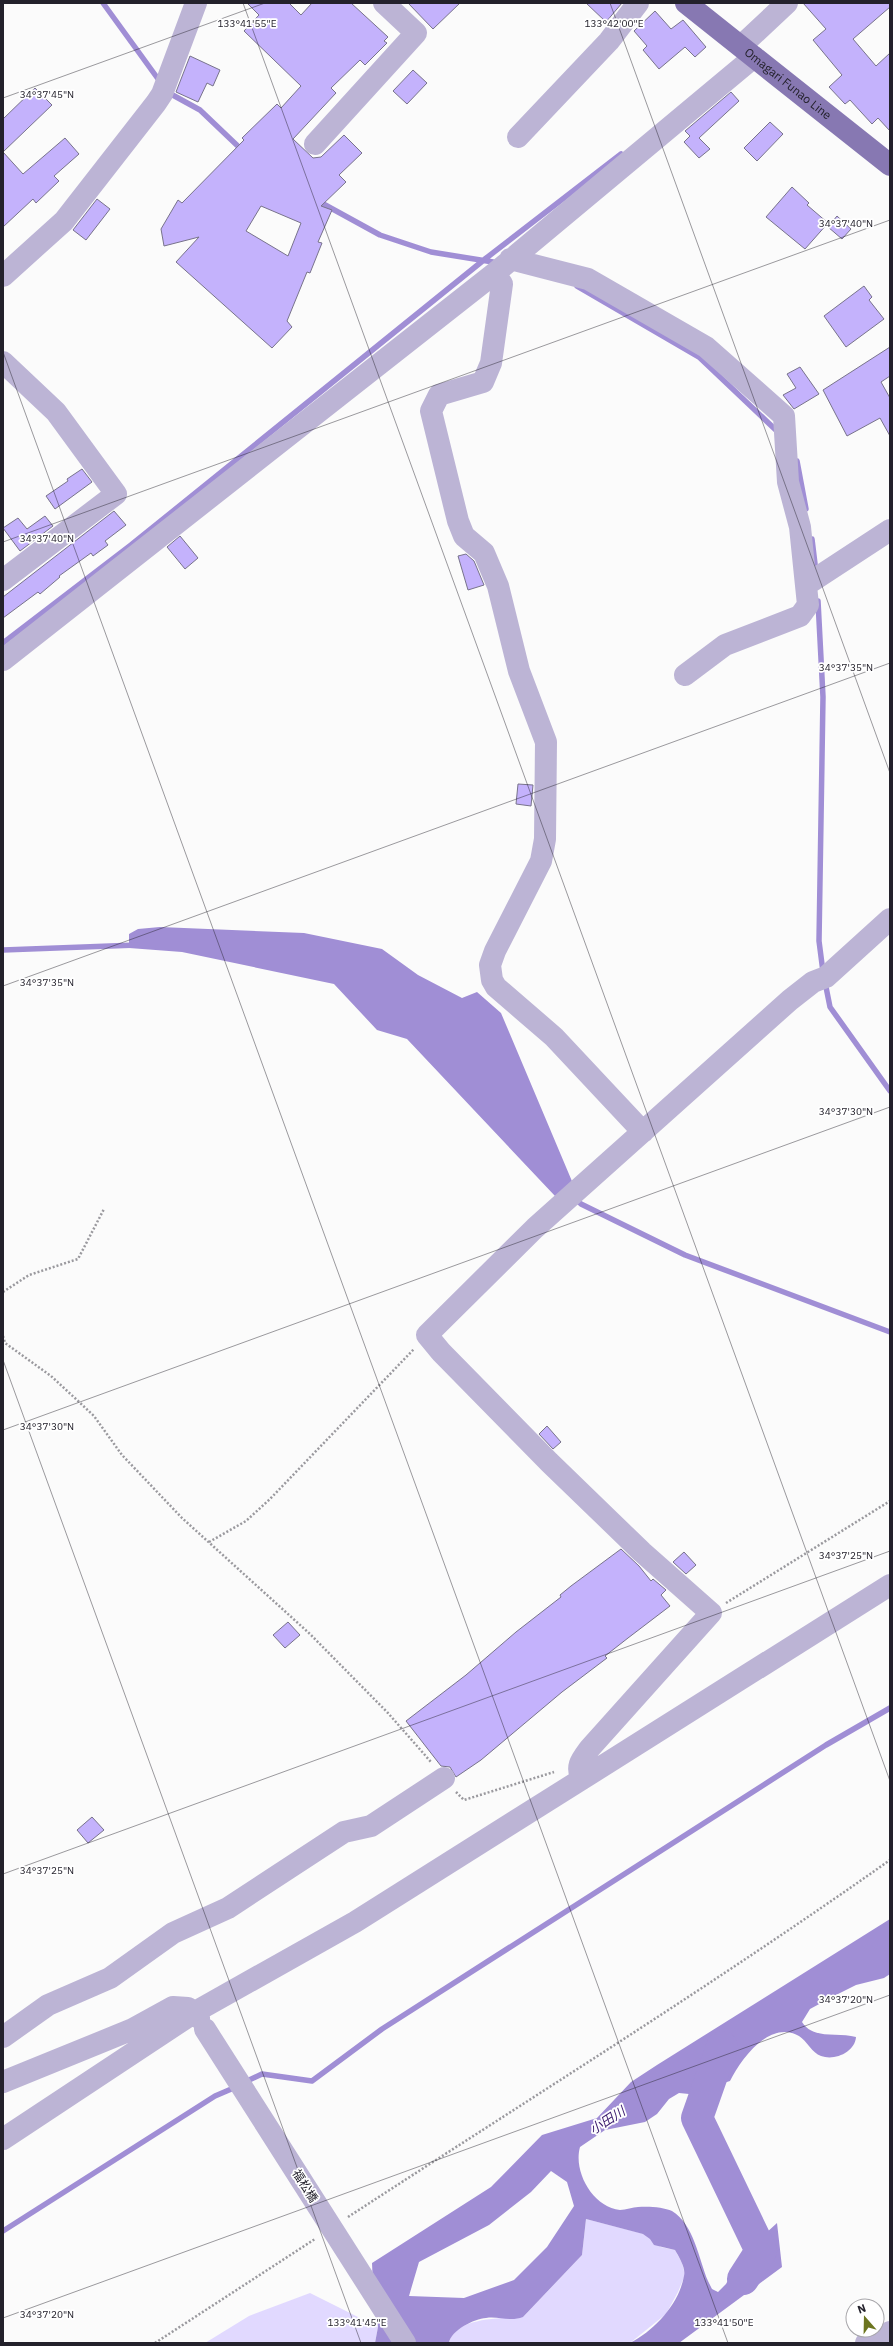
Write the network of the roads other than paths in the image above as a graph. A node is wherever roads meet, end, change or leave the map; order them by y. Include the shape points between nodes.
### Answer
1 (196, 3) edge
2 (384, 3) edge
3 (638, 3) edge
4 (686, 3) edge
5 (787, 3) edge
6 (747, 51) junction
7 (518, 137) dead end
8 (315, 144) dead end
9 (890, 164) edge
10 (503, 266) junction
11 (3, 276) edge
12 (3, 362) edge
13 (890, 530) edge
14 (3, 580) edge
15 (806, 585) junction
16 (3, 660) edge
17 (685, 675) dead end
18 (890, 918) edge
19 (643, 1132) junction
20 (890, 1585) edge
21 (580, 1775) junction
22 (444, 1778) road end
23 (200, 2020) junction
24 (3, 2037) edge
25 (3, 2082) edge
26 (3, 2139) edge
27 (405, 2343) edge

1 - 11 street via 164,89 64,221
2 - 8 street via 416,33
3 - 7 street via 609,41
4 - 6 main road, Omagari Funao Line
5 - 6 street
6 - 9 main road, Omagari Funao Line
6 - 10 street
10 - 15 street via 588,279 706,347 784,416 788,482 800,527
10 - 16 street
10 - 19 street via 491,363 483,382 439,395 431,411 458,521 464,536 484,553 498,586 519,671 546,742 545,839 541,861 495,951 490,965 492,980 501,992 554,1037
12 - 14 street via 56,412 116,494
13 - 15 street
15 - 17 street via 808,605 800,616 725,645
18 - 19 street via 826,977 813,982 790,1000
19 - 21 street via 580,1186 427,1335 549,1462 642,1552 711,1613 590,1748 579,1762
20 - 21 street
21 - 23 street
22 - 24 street via 371,1826 344,1832 228,1908 173,1933 110,1978 48,2005
23 - 25 street via 188,2008 172,2007 133,2029
23 - 26 street
23 - 27 street, 福松橋, bridge

